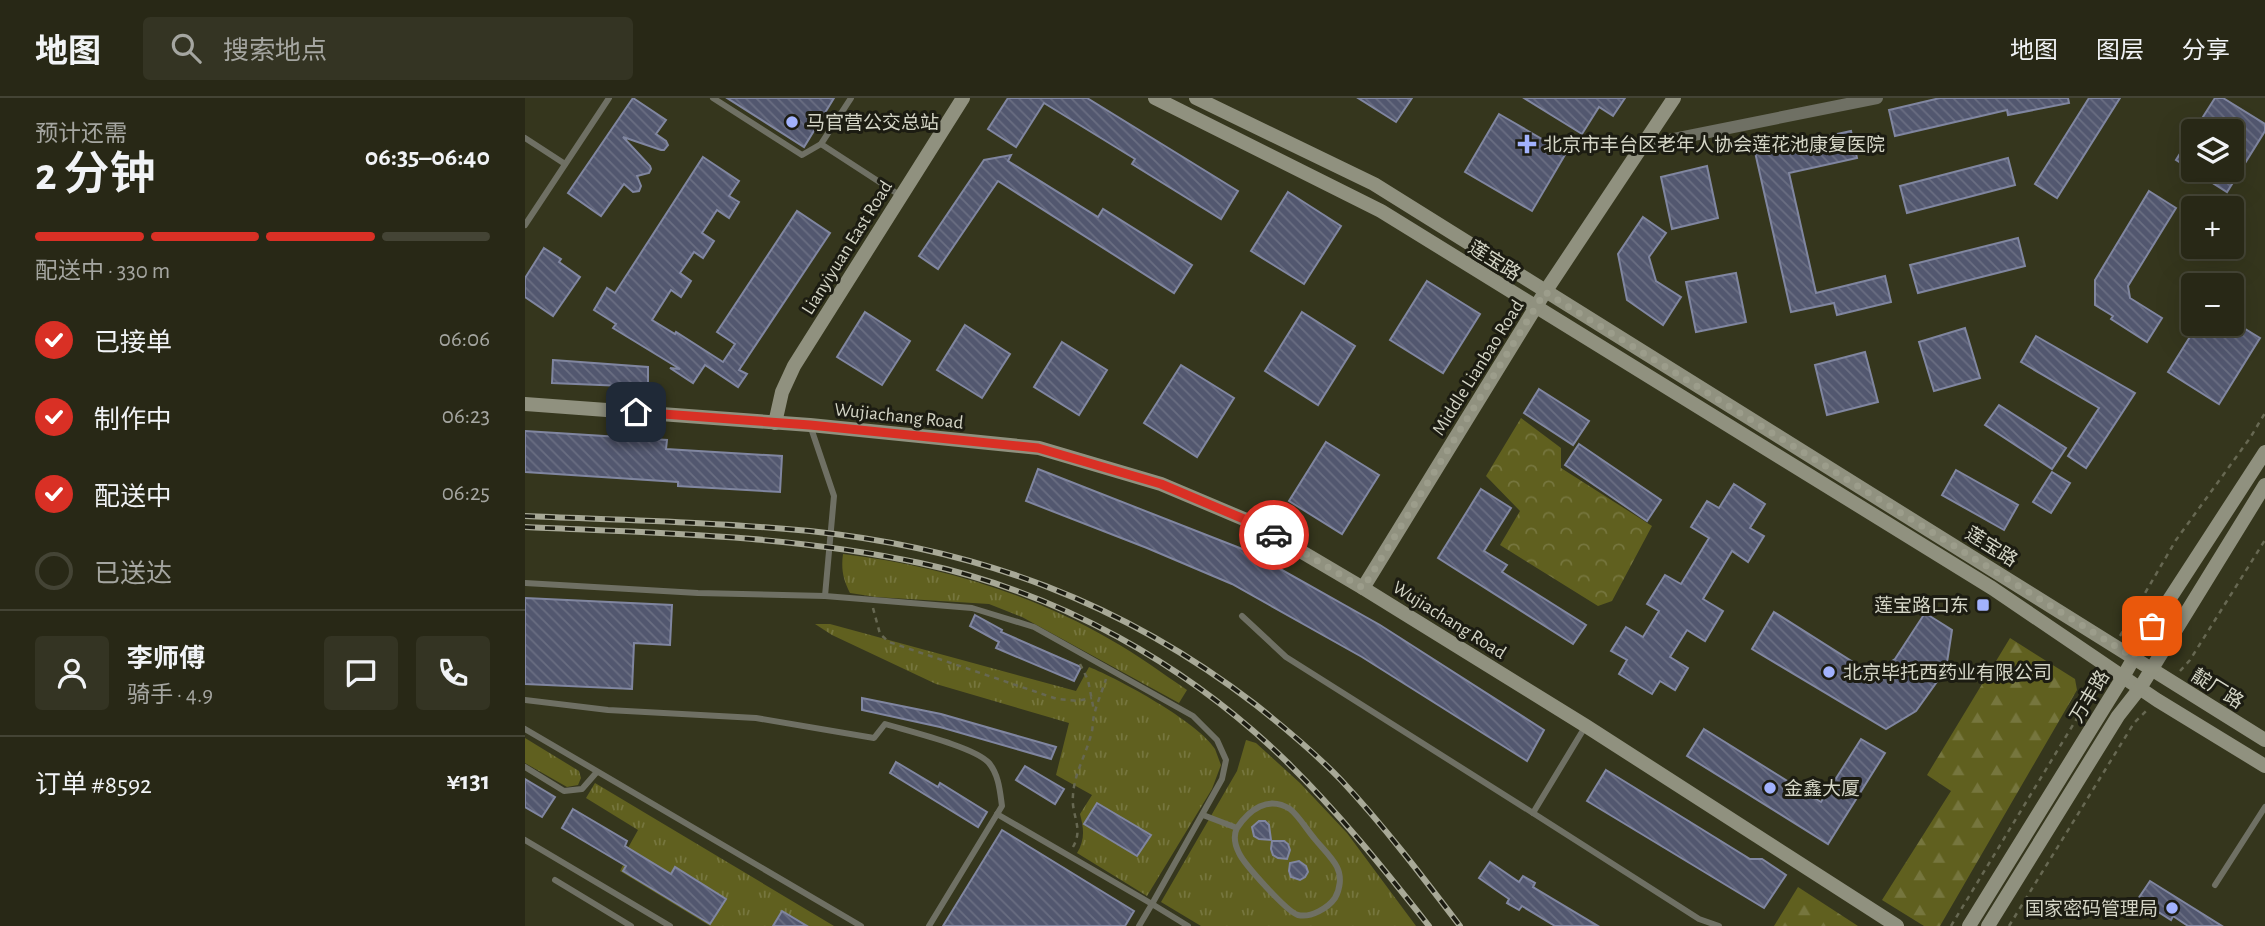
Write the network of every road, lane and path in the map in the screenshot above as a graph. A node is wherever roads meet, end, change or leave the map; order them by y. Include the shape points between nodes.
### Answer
1 (609, 98) edge
2 (713, 98) edge
3 (851, 98) edge
4 (963, 98) edge
5 (1155, 98) edge
6 (1196, 98) edge
7 (1674, 98) edge
8 (1877, 98) edge
9 (525, 138) edge
10 (821, 144) junction
11 (1644, 145) junction
12 (565, 164) junction
13 (901, 196) junction
14 (525, 225) edge
15 (1545, 292) junction
16 (1535, 308) junction
17 (525, 404) edge
18 (775, 423) junction
19 (810, 425) junction
20 (2265, 452) edge
21 (2265, 485) edge
22 (2265, 540) edge
23 (525, 583) edge
24 (1363, 588) junction
25 (825, 596) junction
26 (871, 599) junction
27 (1242, 616) dead end
28 (1068, 646) junction
29 (2133, 657) junction
30 (1109, 669) junction
31 (2151, 670) junction
32 (2123, 677) junction
33 (2171, 682) junction
34 (2140, 688) junction
35 (1092, 698) junction
36 (525, 700) edge
37 (2157, 700) junction
38 (1095, 714) junction
39 (1586, 726) junction
40 (525, 729) edge
41 (2265, 740) edge
42 (2265, 766) edge
43 (525, 767) edge
44 (596, 773) junction
45 (2265, 807) edge
46 (1533, 813) junction
47 (997, 814) junction
48 (1203, 815) junction
49 (1237, 828) junction
50 (525, 840) edge
51 (1068, 856) junction
52 (555, 880) dead end
53 (2215, 885) dead end
54 (1151, 904) junction
55 (631, 926) edge
56 (670, 926) edge
57 (860, 926) edge
58 (929, 926) edge
59 (1139, 926) edge
60 (1188, 926) edge
61 (1719, 926) edge
62 (1897, 926) edge
63 (1969, 926) edge
64 (1988, 926) edge
65 (2009, 926) edge

1 - 12 lane
2 - 10 lane via 802,155
3 - 10 lane
4 - 13 main road, Lianyiyuan East Road
5 - 16 main road, 莲宝路 via 1381,211
6 - 15 main road, 莲宝路 via 1374,184
7 - 11 main road, Middle Lianbao Road
8 - 11 street
9 - 12 lane
10 - 13 lane
11 - 15 main road, Middle Lianbao Road
12 - 14 lane
13 - 18 main road, Lianyiyuan East Road via 794,366
15 - 16 main road, Middle Lianbao Road
15 - 29 main road, 莲宝路
16 - 24 main road, Middle Lianbao Road
16 - 32 main road, 莲宝路 via 1992,588
17 - 18 main road, Wujiachang Road
18 - 19 main road, Wujiachang Road
19 - 24 main road, Wujiachang Road via 1038,448 1149,481 1251,522
19 - 25 lane via 834,496
20 - 29 main road, 万丰路
21 - 31 main road, 万丰路
22 - 33 path via 2190,660
23 - 25 lane
24 - 39 main road, Wujiachang Road
25 - 26 lane
26 - 28 lane via 972,608 1034,627
26 - 35 path via 880,634 889,642 1057,699
27 - 46 lane via 1286,657
28 - 30 lane
28 - 35 path via 1088,680
29 - 31 main road, 莲宝路
29 - 32 main road, 万丰路
30 - 38 path
30 - 48 lane via 1193,716 1217,740 1226,760 1222,779
31 - 33 main road, 靛厂路
31 - 34 main road, 万丰路
32 - 34 main road, 莲宝路
32 - 63 main road, 万丰路
33 - 41 main road, 靛厂路
34 - 37 main road, 莲宝路
34 - 64 main road, 万丰路
35 - 38 path
36 - 47 lane via 608,710 756,718 874,738 885,724 954,745 988,762 1002,806
37 - 42 main road, 莲宝路
37 - 65 path via 2134,723
38 - 51 path via 1074,784 1077,839
39 - 46 lane
39 - 62 main road, Wujiachang Road
40 - 44 lane
43 - 44 lane via 564,791 582,789
44 - 57 lane
45 - 53 lane
46 - 61 lane via 1699,919
47 - 51 lane
47 - 58 lane
48 - 49 lane
48 - 54 lane
49 - 49 lane via 1258,805 1275,804 1290,810 1337,868 1341,886 1333,900 1311,915 1297,915 1286,907 1240,855 1234,833
50 - 56 lane
51 - 54 lane
52 - 55 lane
54 - 59 lane
54 - 60 lane

